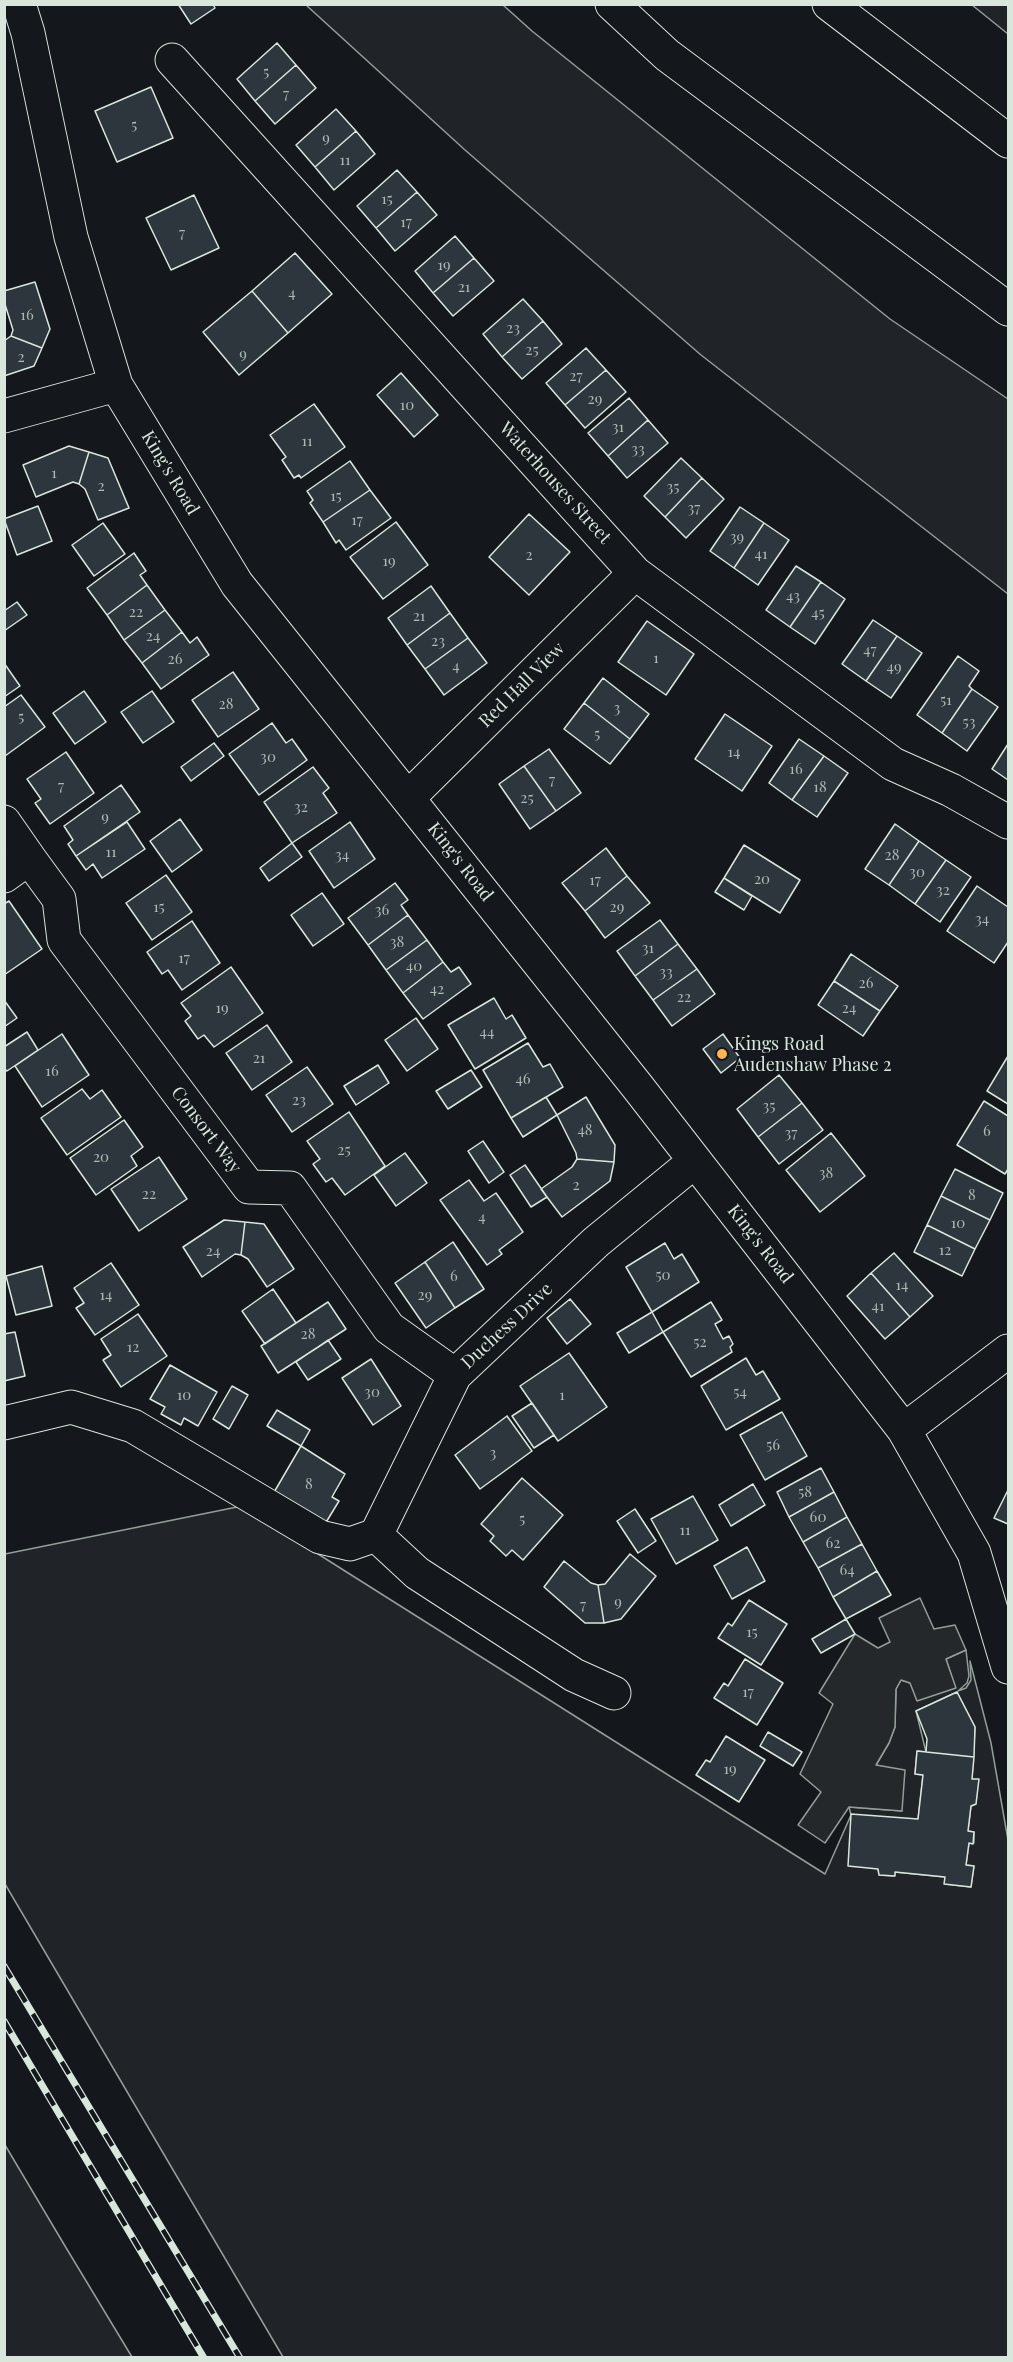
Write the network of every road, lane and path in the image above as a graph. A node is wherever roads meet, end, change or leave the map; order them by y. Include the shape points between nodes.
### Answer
1 (20, 4) edge
2 (612, 4) edge
3 (829, 4) edge
4 (172, 60) dead end
5 (1008, 141) edge
6 (1008, 309) edge
7 (116, 385) junction
8 (4, 416) edge
9 (635, 573) junction
10 (409, 797) junction
11 (4, 822) edge
12 (1008, 822) edge
13 (17, 867) edge
14 (695, 1161) junction
15 (1008, 1351) edge
16 (455, 1375) junction
17 (4, 1423) edge
18 (904, 1430) junction
19 (376, 1534) junction
20 (1008, 1667) edge
21 (614, 1693) dead end

1 - 7 main road, King's Road via 71,237
2 - 6 main road via 668,55
3 - 5 main road
4 - 9 main road, Waterhouses Street
7 - 8 main road
7 - 10 main road, King's Road via 237,584
9 - 10 main road, Red Hall View
9 - 12 main road, Waterhouses Street via 894,764
10 - 14 main road, King's Road
11 - 13 main road
13 - 16 main road, Consort Way via 59,899 64,940 249,1187 290,1188 389,1328
14 - 16 main road, Duchess Drive via 596,1242
14 - 18 main road, King's Road
15 - 18 main road
16 - 19 main road, Duchess Drive
17 - 19 main road via 71,1407 133,1425 320,1537 350,1544
18 - 20 main road, King's Road via 974,1553
19 - 21 main road via 417,1573 574,1675

